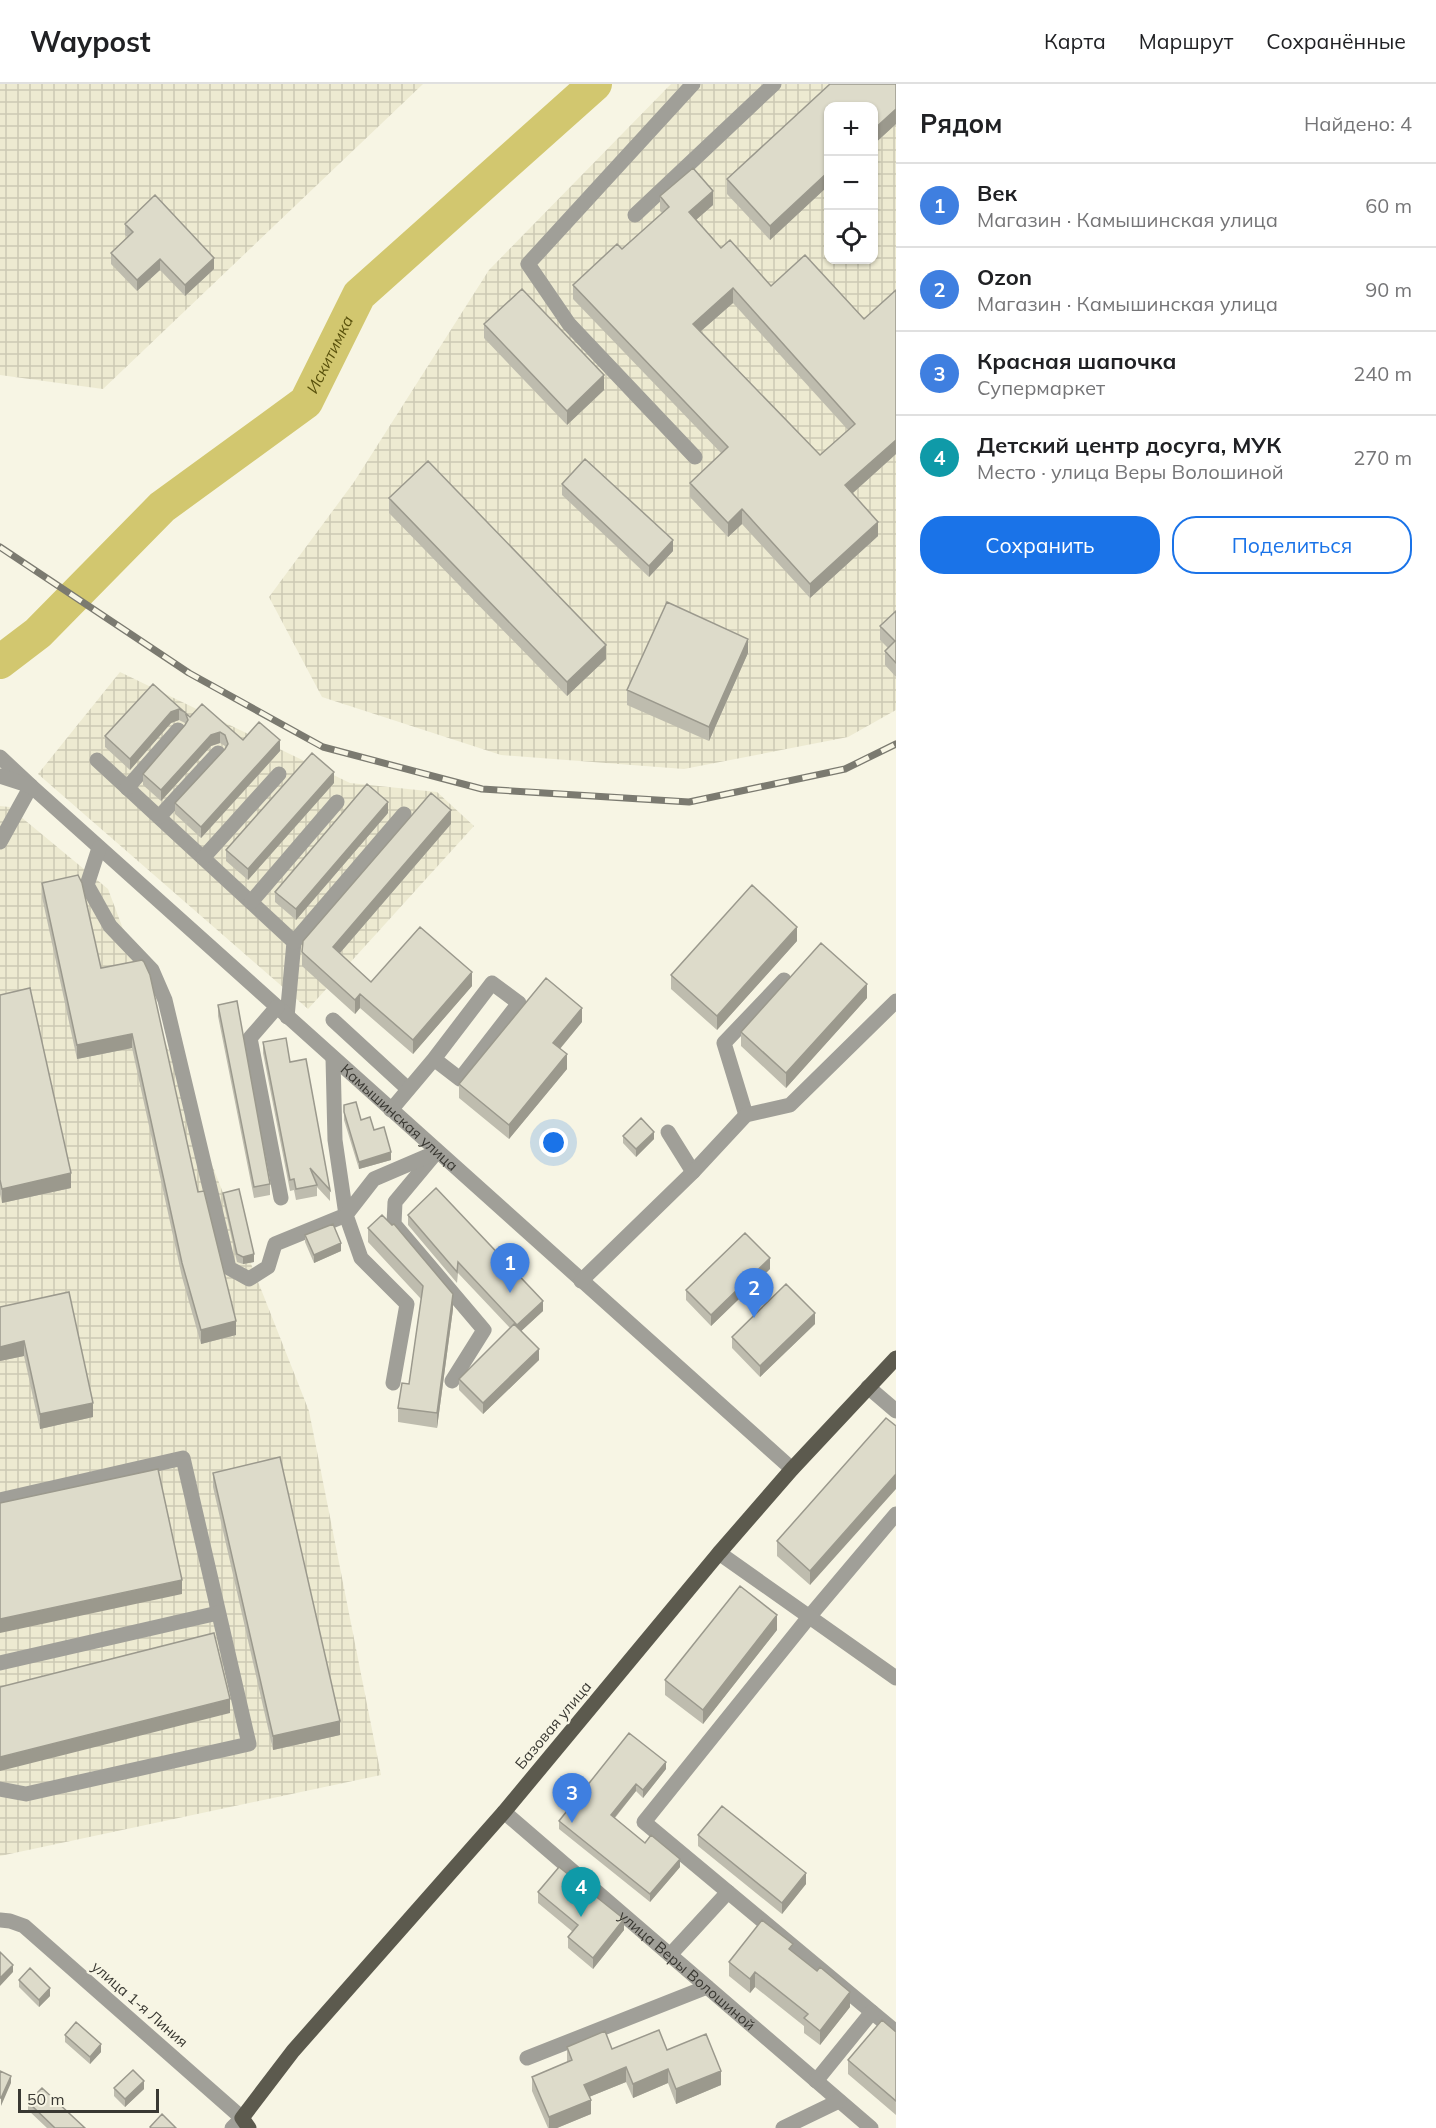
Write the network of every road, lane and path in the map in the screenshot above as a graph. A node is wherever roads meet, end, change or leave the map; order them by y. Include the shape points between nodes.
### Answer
1 (693, 84) edge
2 (774, 84) edge
3 (635, 215) dead end
4 (696, 457) dead end
5 (178, 730) edge
6 (218, 753) edge
7 (0, 757) edge
8 (97, 760) dead end
9 (279, 774) dead end
10 (0, 776) edge
11 (31, 786) junction
12 (127, 788) junction
13 (338, 802) dead end
14 (404, 814) dead end
15 (159, 817) junction
16 (0, 842) edge
17 (99, 848) junction
18 (203, 858) junction
19 (251, 902) junction
20 (294, 942) junction
21 (784, 980) edge
22 (896, 1001) edge
23 (282, 1012) junction
24 (333, 1020) dead end
25 (333, 1058) junction
26 (434, 1059) junction
27 (408, 1089) junction
28 (391, 1110) junction
29 (746, 1115) junction
30 (668, 1132) dead end
31 (437, 1152) junction
32 (693, 1172) junction
33 (281, 1198) dead end
34 (346, 1215) junction
35 (581, 1281) junction
36 (896, 1358) edge
37 (452, 1381) dead end
38 (393, 1383) dead end
39 (868, 1388) junction
40 (896, 1411) edge
41 (792, 1468) junction
42 (0, 1500) edge
43 (896, 1514) edge
44 (720, 1553) junction
45 (218, 1613) junction
46 (809, 1617) junction
47 (0, 1663) edge
48 (896, 1678) edge
49 (0, 1789) edge
50 (504, 1812) junction
51 (728, 1892) junction
52 (0, 1920) edge
53 (670, 1955) junction
54 (707, 1987) junction
55 (872, 2012) junction
56 (896, 2032) edge
57 (527, 2058) dead end
58 (816, 2081) junction
59 (840, 2101) junction
60 (241, 2125) edge
61 (783, 2128) edge
62 (871, 2128) edge

1 - 4 street via 528,264 569,324
2 - 3 street
5 - 12 street
6 - 15 street
7 - 11 street
8 - 12 street
9 - 18 street
10 - 11 street, Камышинская улица
11 - 16 street
11 - 17 street, Камышинская улица
12 - 15 street
13 - 19 street
14 - 20 street
15 - 18 street
17 - 23 street, Камышинская улица
17 - 34 street via 87,885 110,926 152,970 165,1000 229,1268 249,1280 268,1267 275,1244
18 - 19 street
19 - 20 street
20 - 23 street
21 - 29 street via 724,1043
22 - 29 street via 790,1105
23 - 25 street, Камышинская улица
23 - 33 street via 250,1038
24 - 27 street
25 - 28 street, Камышинская улица
25 - 34 street via 335,1140
26 - 26 street via 460,1079 519,1003 492,983
26 - 27 street
27 - 28 street
28 - 31 street, Камышинская улица
29 - 32 street
30 - 32 street
31 - 34 street via 374,1179
31 - 35 street, Камышинская улица
31 - 37 street via 395,1202 394,1224 484,1330
32 - 35 street
34 - 38 street via 361,1258 407,1304
35 - 41 street, Камышинская улица
36 - 39 main road, Базовая улица
39 - 40 street
39 - 41 main road, Базовая улица
41 - 44 main road, Базовая улица
42 - 45 street via 183,1458
43 - 46 street
44 - 46 street
44 - 50 main road, Базовая улица
45 - 47 street
45 - 49 street via 249,1744 26,1794
46 - 48 street
46 - 51 street via 644,1822
50 - 53 street, улица Веры Волошиной
50 - 60 main road, Базовая улица via 293,2051
51 - 53 street
51 - 55 street
52 - 60 street, улица 1-я Линия via 24,1926
53 - 54 street, улица Веры Волошиной
54 - 57 street
54 - 58 street, улица Веры Волошиной
55 - 56 street
55 - 58 street
58 - 59 street, улица Веры Волошиной
59 - 61 street
59 - 62 street, улица Веры Волошиной

